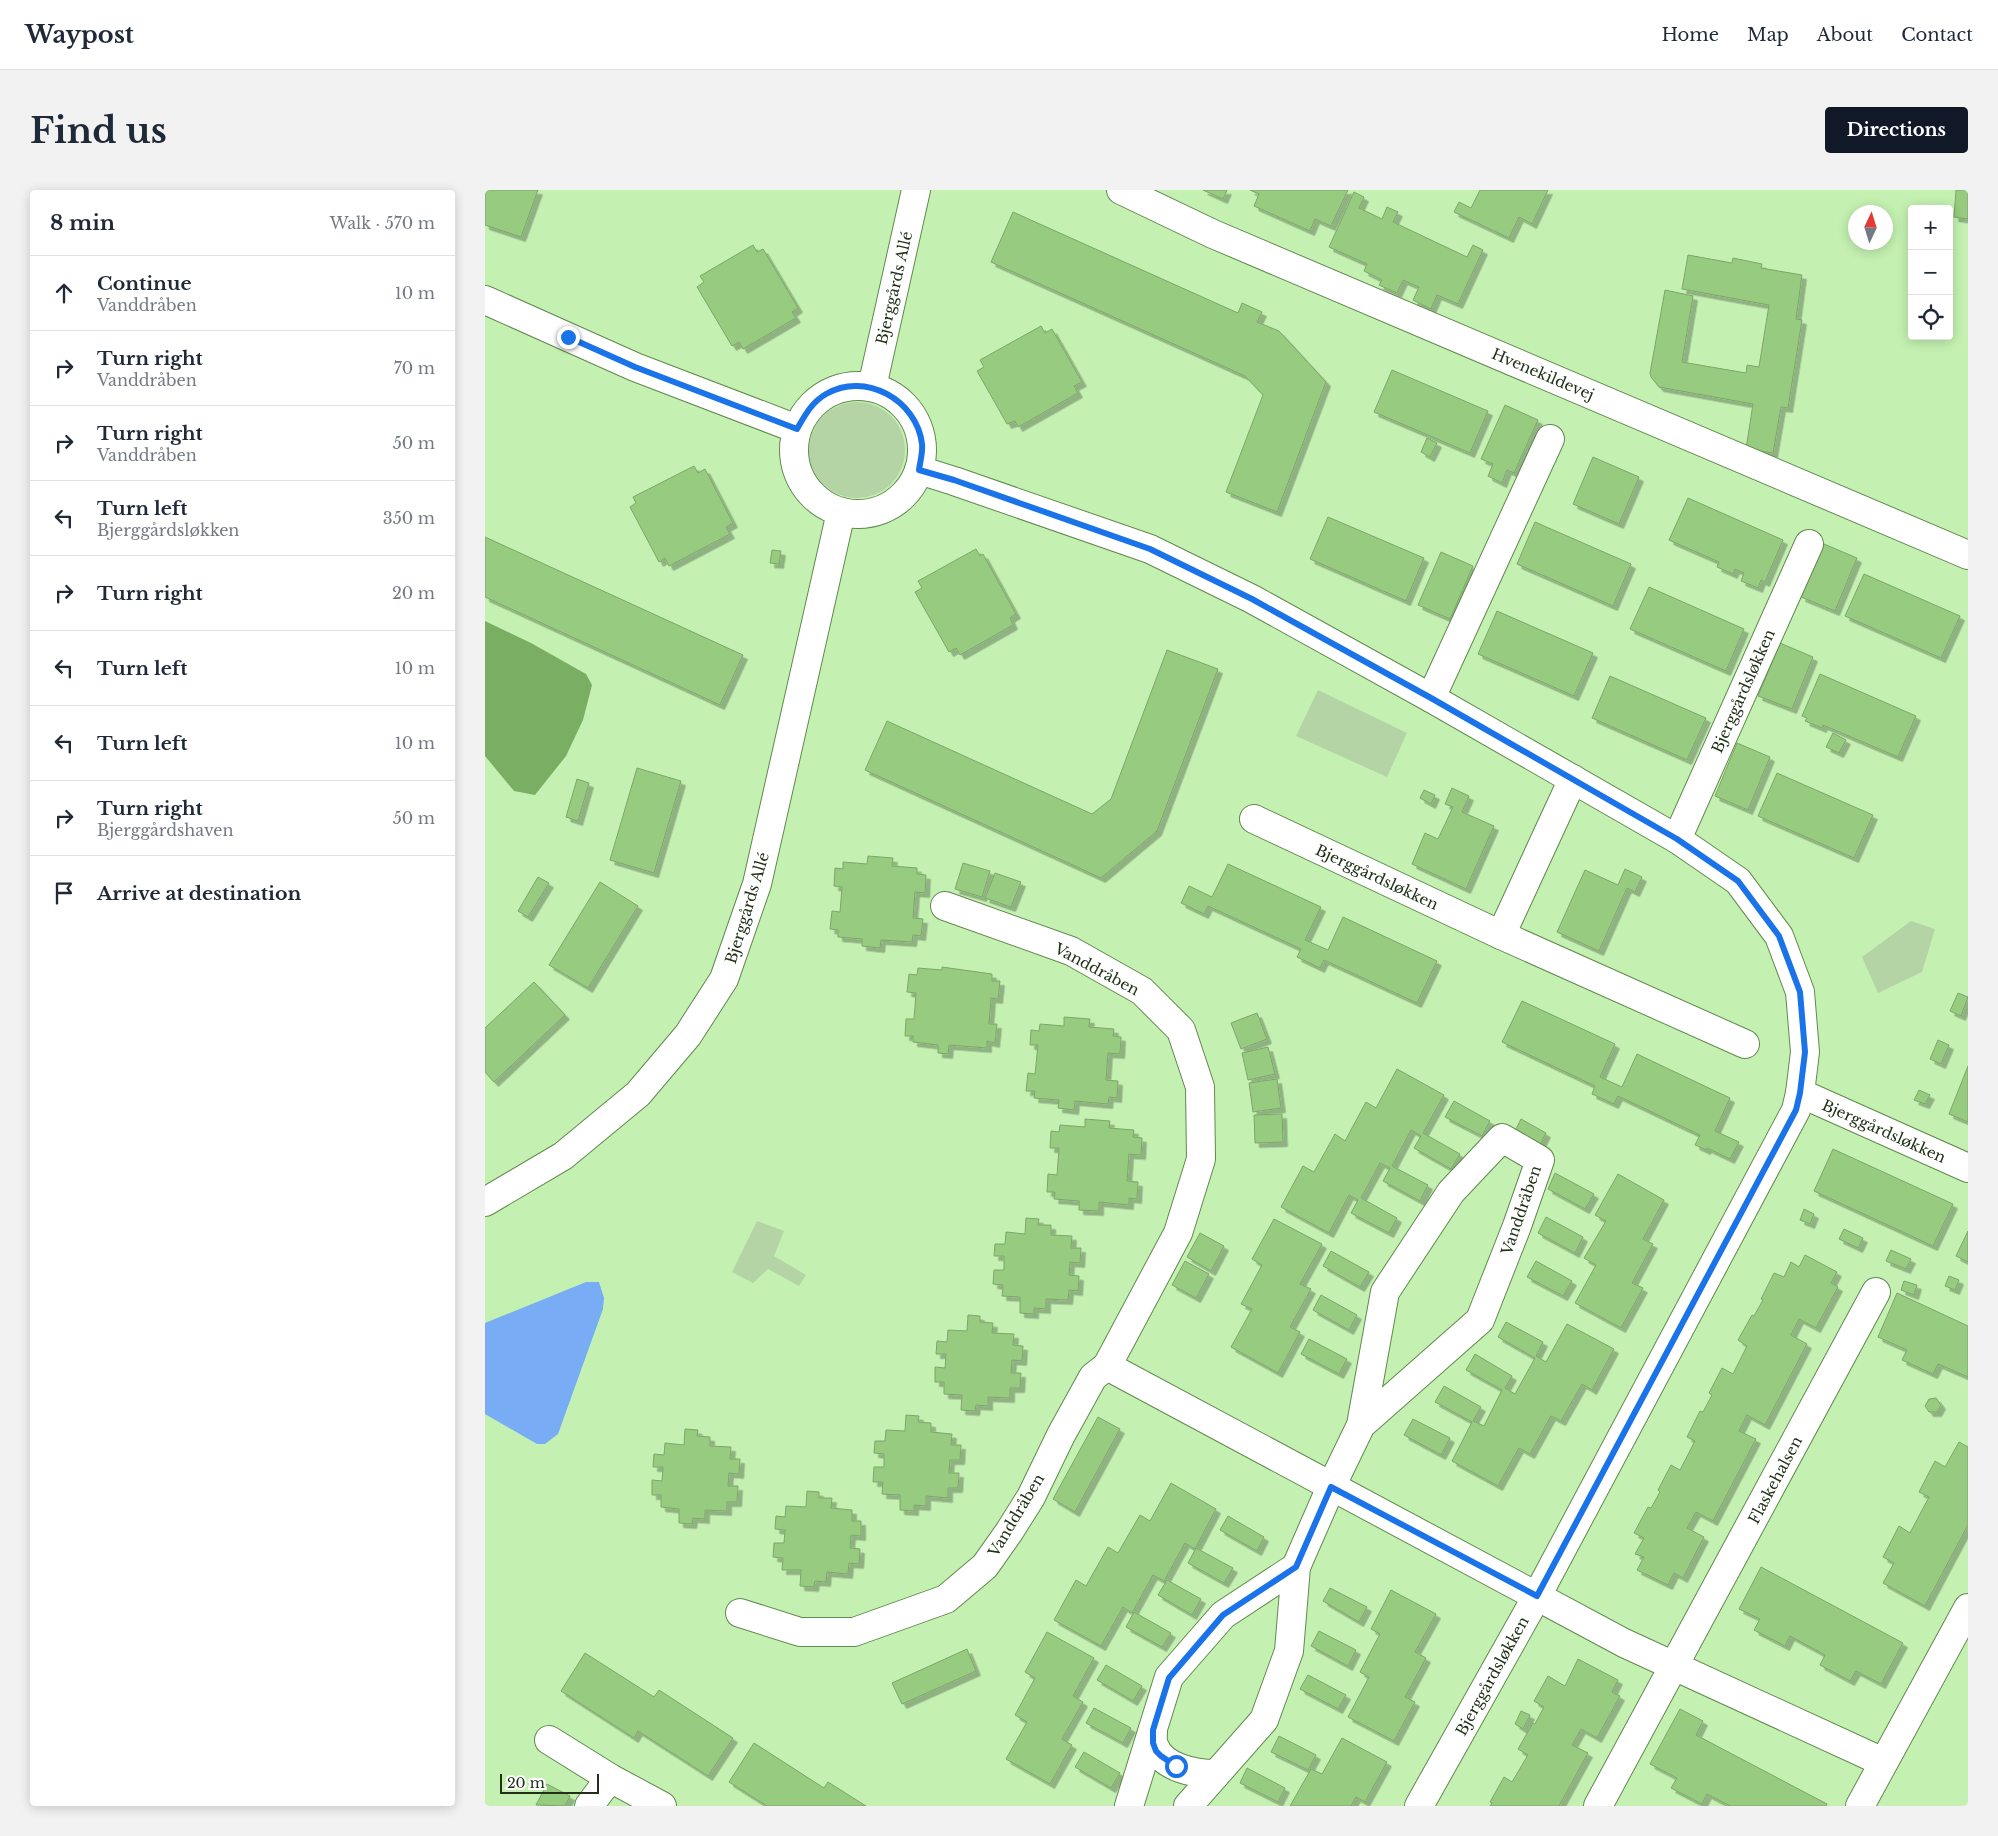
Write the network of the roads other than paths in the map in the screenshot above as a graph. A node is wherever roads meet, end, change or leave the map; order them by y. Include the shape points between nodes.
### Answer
1 (916, 190) edge
2 (1121, 190) edge
3 (485, 300) edge
4 (872, 387) junction
5 (797, 429) junction
6 (1550, 439) dead end
7 (919, 470) junction
8 (841, 512) junction
9 (1809, 544) dead end
10 (1968, 555) edge
11 (1431, 698) junction
12 (1573, 779) junction
13 (1254, 819) dead end
14 (1677, 839) junction
15 (945, 906) dead end
16 (1501, 935) junction
17 (1745, 1044) dead end
18 (1800, 1093) junction
19 (1968, 1168) edge
20 (485, 1202) edge
21 (1876, 1292) dead end
22 (1107, 1366) junction
23 (1361, 1424) junction
24 (1331, 1487) junction
25 (1296, 1567) junction
26 (1537, 1596) junction
27 (1968, 1608) edge
28 (740, 1613) dead end
29 (1674, 1667) junction
30 (1153, 1730) junction
31 (549, 1740) dead end
32 (1883, 1762) junction
33 (1216, 1774) junction
34 (610, 1778) junction
35 (589, 1806) edge
36 (662, 1806) edge
37 (1129, 1806) edge
38 (1188, 1806) edge
39 (1419, 1806) edge
40 (1598, 1806) edge
41 (1860, 1806) edge

1 - 4 street, Bjerggårds Allé
2 - 10 street, Hvenekildevej via 1213,234
3 - 5 street via 635,367
4 - 5 street via 849,386 826,394 808,409
4 - 7 street via 896,398 914,418 922,444
5 - 8 street via 793,455 801,480 817,500
6 - 11 street
7 - 8 street via 907,492 888,507 865,514
7 - 11 street, Bjerggårdsløkken via 1150,549 1267,607
8 - 20 street, Bjerggårds Allé via 757,884 724,978 688,1035 638,1094 563,1156
9 - 14 street, Bjerggårdsløkken
11 - 12 street, Bjerggårdsløkken
12 - 14 street, Bjerggårdsløkken
12 - 16 street
13 - 16 street, Bjerggårdsløkken
14 - 18 street, Bjerggårdsløkken via 1738,881 1779,936 1800,992 1805,1052
15 - 22 street, Vanddråben via 1071,951 1142,991 1181,1030 1200,1086 1201,1159 1178,1233
16 - 17 street, Bjerggårdsløkken
18 - 19 street, Bjerggårdsløkken
18 - 26 street, Bjerggårdsløkken via 1796,1110
21 - 29 street, Flaskehalsen
22 - 24 street
22 - 28 street, Vanddråben via 1093,1377 1031,1497 1004,1539 985,1566 946,1599 854,1632 800,1632
23 - 23 street, Vanddråben via 1480,1320 1539,1160 1502,1138 1451,1192 1385,1292
23 - 24 street, Vanddråben
24 - 25 street, Vanddråben
24 - 26 street
25 - 30 street via 1223,1615 1169,1678
25 - 33 street, Vanddråben via 1289,1651 1264,1720
26 - 29 street
26 - 39 street, Bjerggårdsløkken
27 - 32 street
29 - 32 street
29 - 40 street, Flaskehalsen
30 - 33 street via 1156,1751 1168,1761 1194,1772
30 - 37 street
31 - 34 street
32 - 41 street
33 - 38 street, Vanddråben
34 - 35 street
34 - 36 street

